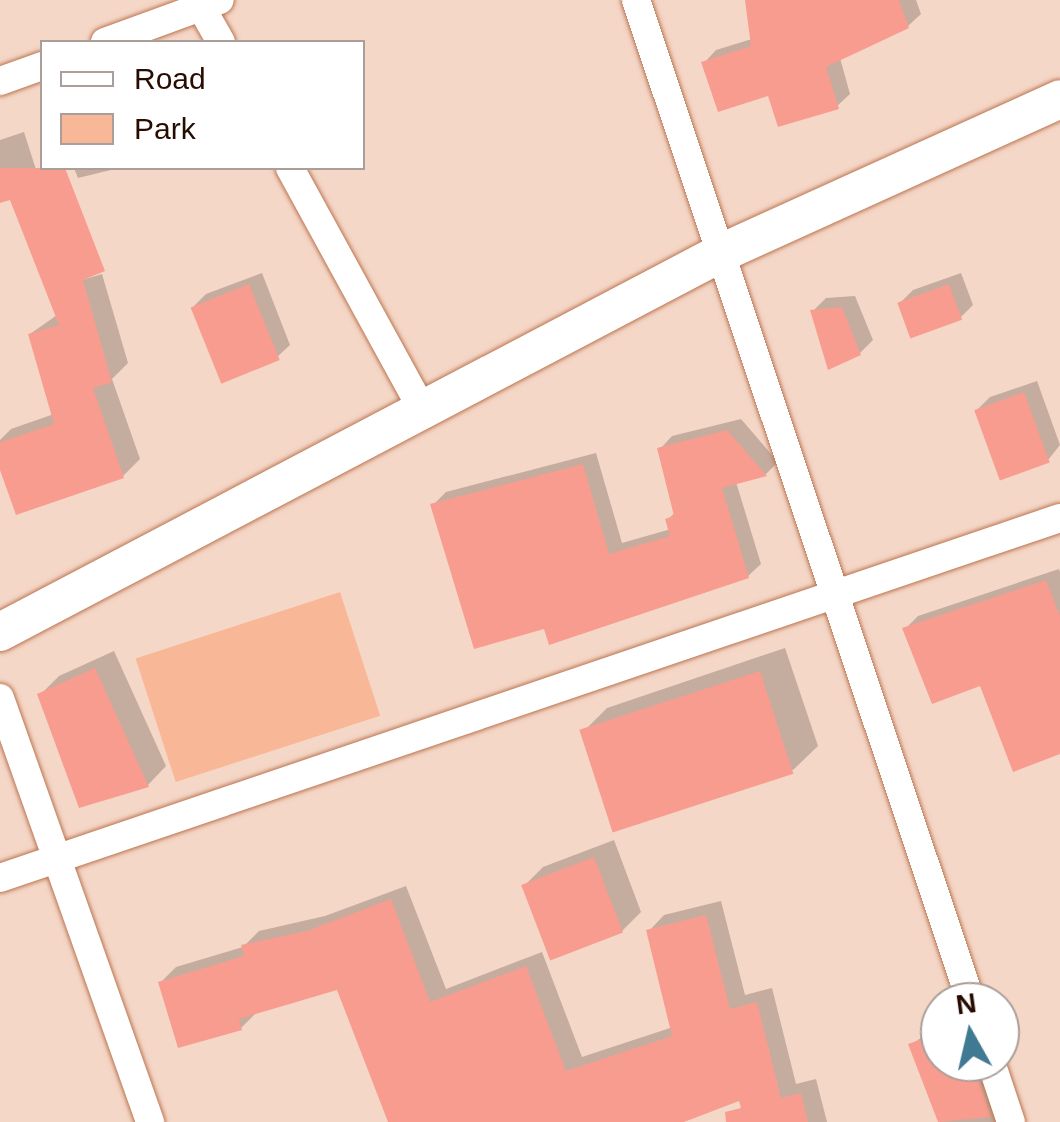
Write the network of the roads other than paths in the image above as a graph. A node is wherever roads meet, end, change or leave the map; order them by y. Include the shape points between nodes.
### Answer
1 (636, 0) edge
2 (211, 3) edge
3 (110, 40) edge
4 (220, 40) edge
5 (40, 67) edge
6 (0, 81) edge
7 (1060, 100) edge
8 (291, 170) edge
9 (722, 253) junction
10 (421, 406) junction
11 (1060, 518) edge
12 (836, 595) junction
13 (0, 632) edge
14 (0, 698) edge
15 (58, 860) junction
16 (0, 878) edge
17 (964, 982) edge
18 (998, 1082) edge
19 (150, 1122) edge
20 (1011, 1122) edge

1 - 9 street
2 - 3 street
2 - 4 street
5 - 6 street
7 - 9 street
8 - 10 street
9 - 10 street
9 - 12 street
10 - 13 street
11 - 12 street
12 - 15 street
12 - 17 street
14 - 15 street
15 - 16 street
15 - 19 street
18 - 20 street

